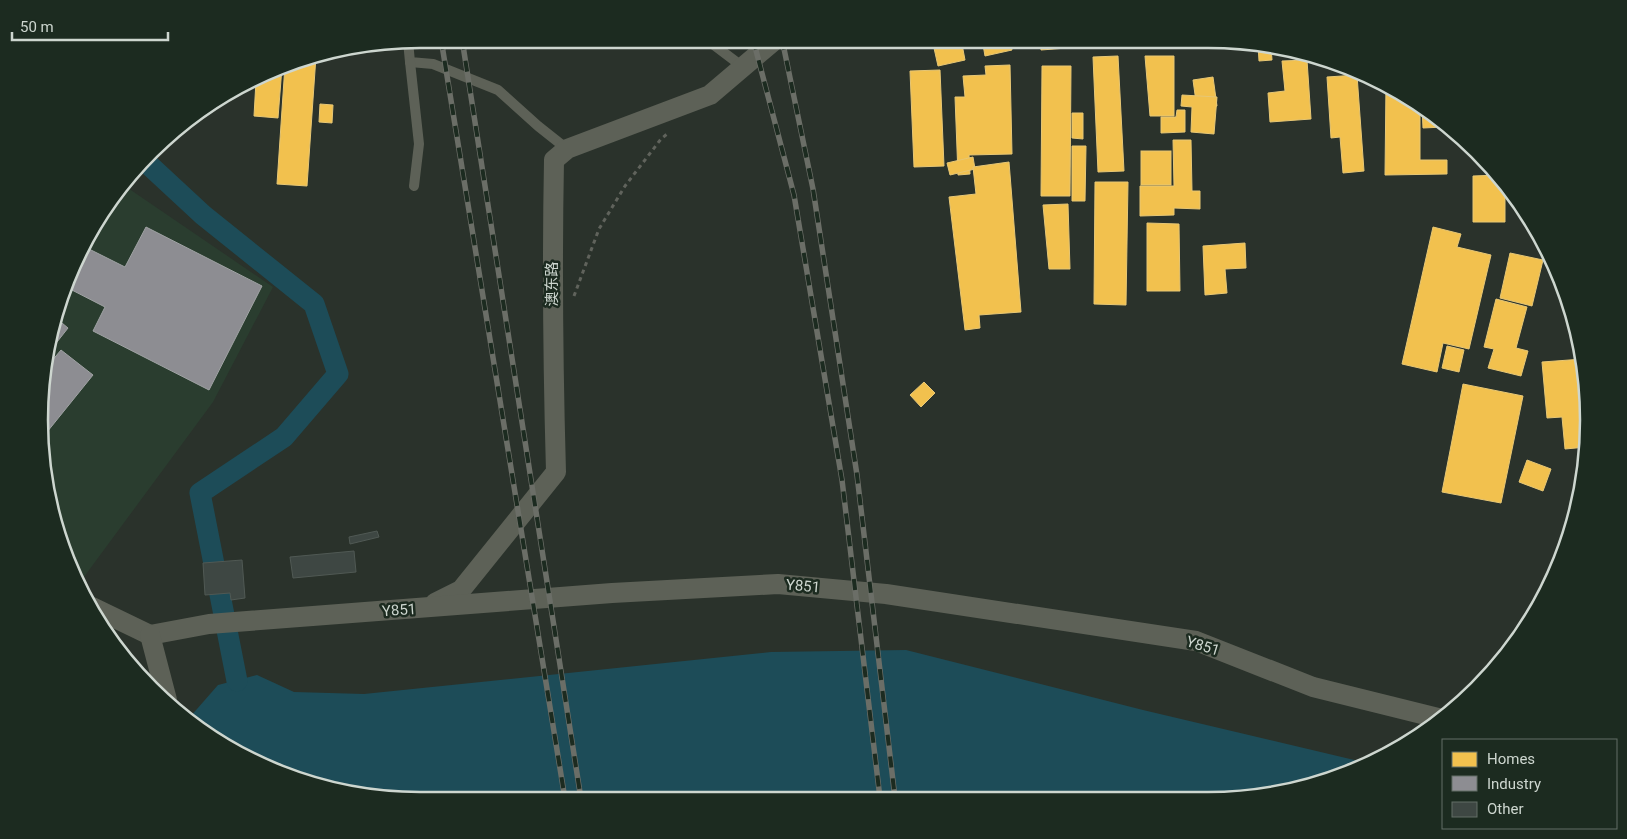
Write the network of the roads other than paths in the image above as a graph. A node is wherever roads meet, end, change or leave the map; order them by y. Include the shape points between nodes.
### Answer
1 (409, 48) edge
2 (718, 48) edge
3 (765, 48) edge
4 (410, 62) junction
5 (743, 67) junction
6 (567, 149) junction
7 (414, 186) dead end
8 (424, 608) junction
9 (100, 611) edge
10 (150, 635) junction
11 (165, 691) edge
12 (1432, 716) edge

1 - 4 lane
2 - 5 lane
3 - 5 street
4 - 6 lane via 434,64 498,90
4 - 7 lane via 419,144
5 - 6 street via 710,95
6 - 8 street, 澳东路 via 554,160 552,350 556,472 461,590
8 - 10 street, Y851 via 209,624
8 - 12 street, Y851 via 778,584 886,594 1196,641 1313,687
9 - 10 street
10 - 11 street

